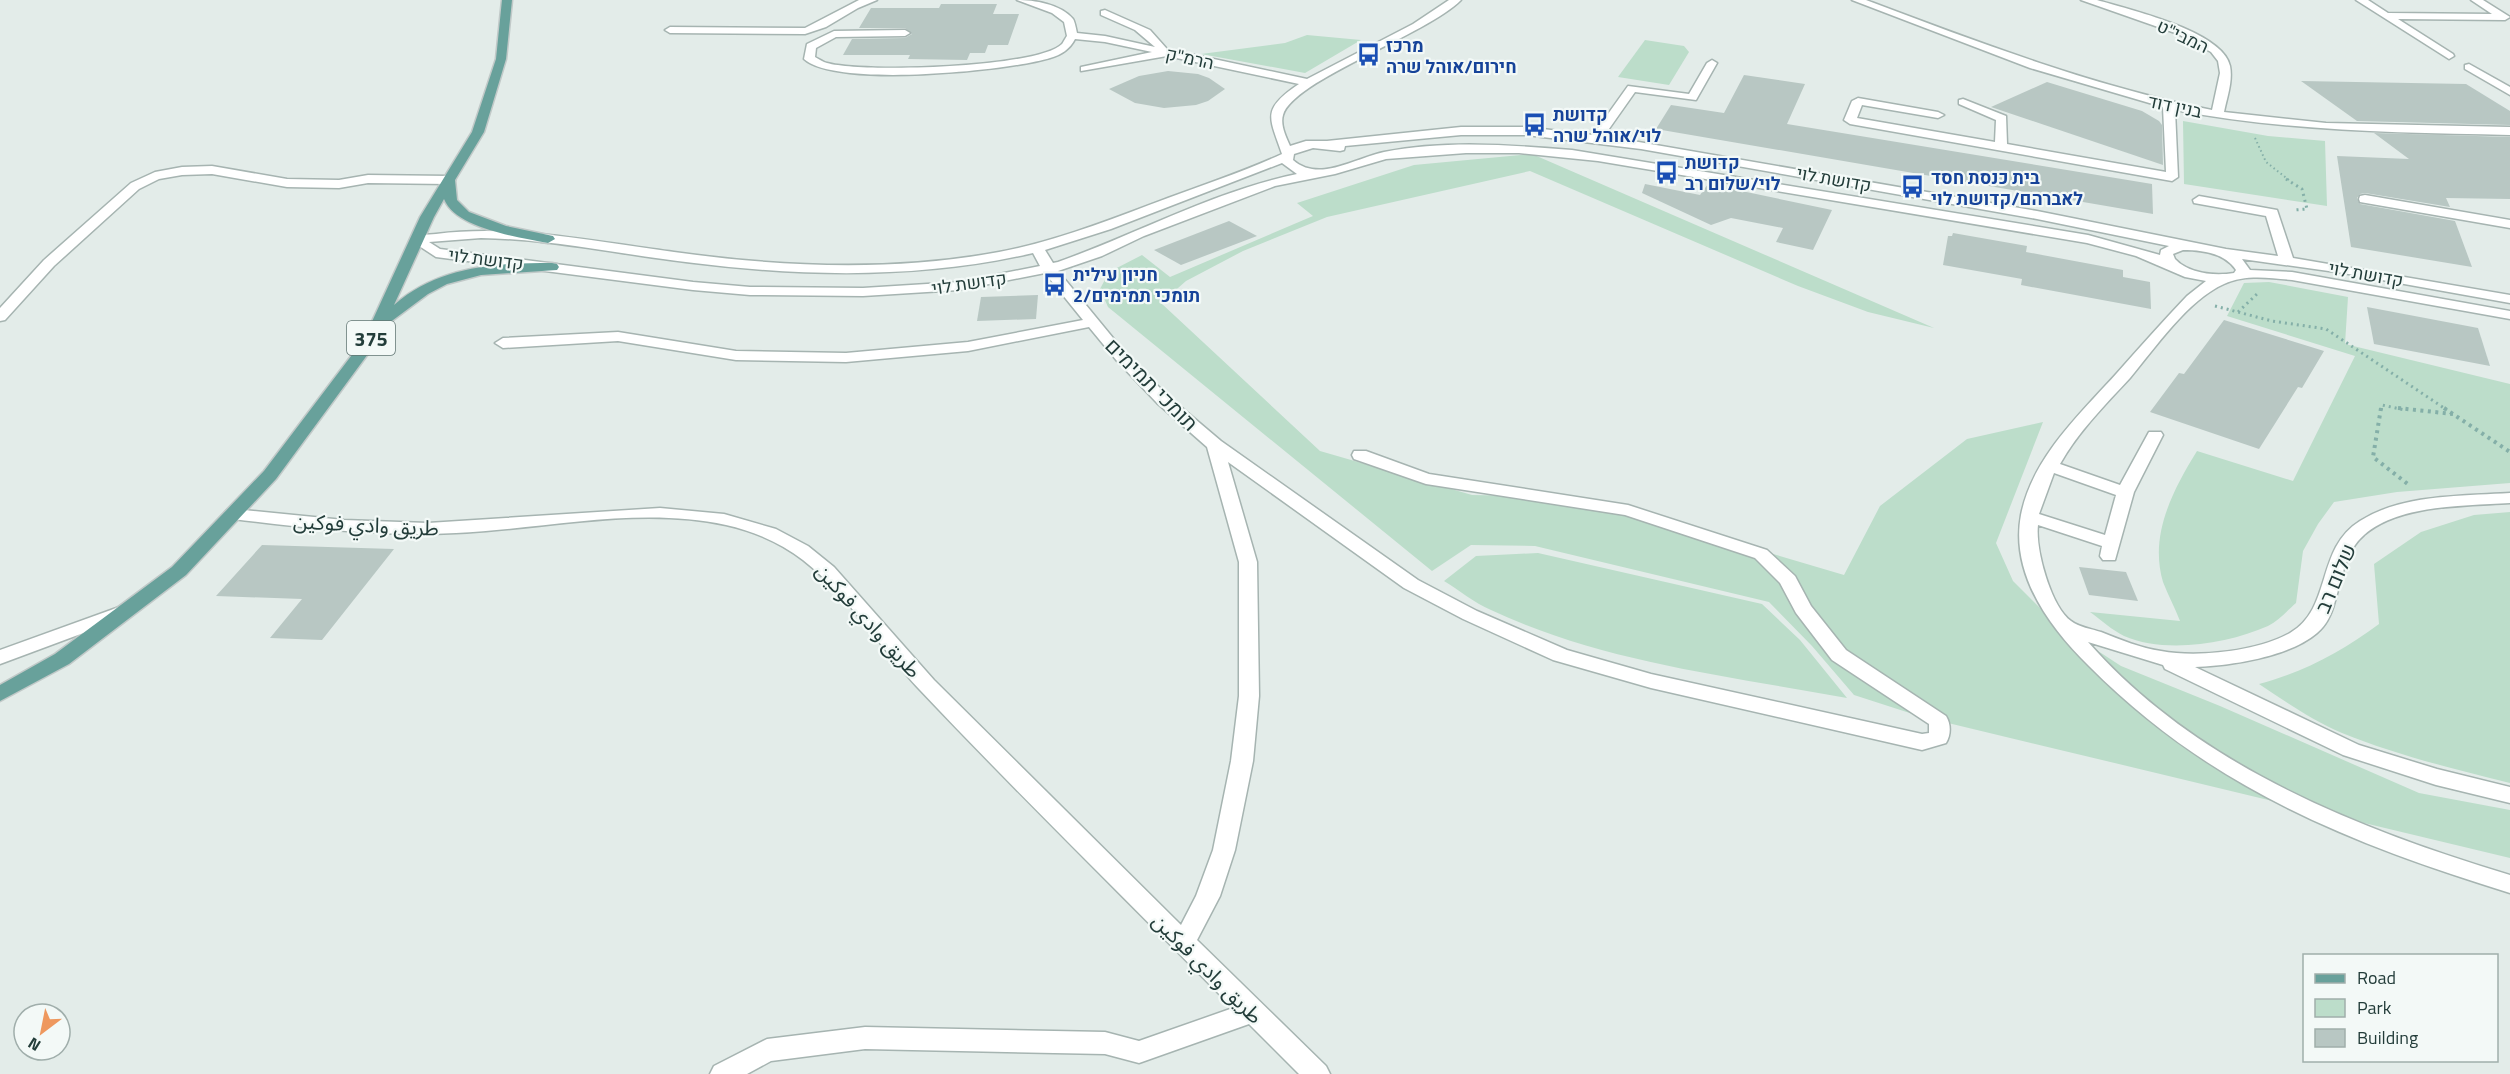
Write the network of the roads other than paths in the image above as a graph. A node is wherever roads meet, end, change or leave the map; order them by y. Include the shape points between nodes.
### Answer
1 (507, 0) edge
2 (872, 0) edge
3 (1022, 0) edge
4 (1456, 0) edge
5 (1857, 0) edge
6 (2086, 0) edge
7 (2361, 0) edge
8 (2476, 0) edge
9 (1013, 9) dead end
10 (1105, 14) dead end
11 (2386, 16) junction
12 (1064, 17) junction
13 (2507, 18) edge
14 (670, 30) dead end
15 (904, 33) dead end
16 (1072, 36) junction
17 (1164, 53) junction
18 (2449, 56) dead end
19 (1712, 63) dead end
20 (2469, 67) dead end
21 (1085, 69) dead end
22 (1308, 83) junction
23 (2510, 92) edge
24 (1963, 102) dead end
25 (2169, 105) junction
26 (1938, 115) dead end
27 (2217, 115) junction
28 (1277, 120) junction
29 (2510, 131) edge
30 (1597, 138) junction
31 (1326, 144) junction
32 (2001, 147) junction
33 (1287, 155) junction
34 (1352, 166) junction
35 (1318, 173) junction
36 (449, 180) junction
37 (2365, 199) dead end
38 (2199, 200) dead end
39 (2510, 224) edge
40 (548, 239) junction
41 (417, 240) junction
42 (2191, 246) junction
43 (1037, 248) junction
44 (2221, 252) junction
45 (2287, 262) junction
46 (552, 267) junction
47 (2177, 267) junction
48 (1049, 269) junction
49 (2240, 275) junction
50 (2222, 279) junction
51 (2510, 299) edge
52 (2187, 304) junction
53 (2510, 315) edge
54 (0, 317) edge
55 (1092, 322) junction
56 (376, 329) junction
57 (503, 343) dead end
58 (2155, 435) dead end
59 (1215, 445) junction
60 (1360, 455) dead end
61 (2050, 466) junction
62 (2125, 492) junction
63 (2510, 498) edge
64 (233, 514) junction
65 (2030, 516) junction
66 (126, 610) junction
67 (2060, 625) junction
68 (0, 657) edge
69 (2161, 658) junction
70 (0, 694) edge
71 (2510, 795) edge
72 (2510, 884) edge
73 (1184, 943) junction
74 (1253, 1012) junction
75 (723, 1074) edge
76 (1317, 1074) edge

1 - 36 main road, 375 via 501,59 478,132
2 - 14 street via 845,10 819,28 805,31
3 - 12 street
4 - 22 street via 1417,26
5 - 25 street, בנין דוד via 2057,74
6 - 27 street, המבי"ט via 2168,27 2217,52 2224,61 2225,73
7 - 11 street
8 - 13 street
9 - 12 street via 1045,19
10 - 17 street via 1147,32
11 - 13 street
11 - 18 street
12 - 16 street via 1069,21
15 - 16 street via 834,34 811,46 808,58 824,66 847,69 969,68 1053,53 1065,47
16 - 17 street, הרמ"ק via 1105,39
17 - 21 street
17 - 22 street, הרמ"ק
19 - 30 street via 1692,98 1632,88
20 - 23 street
22 - 28 street via 1281,105
24 - 32 street via 2002,118
25 - 27 street, בנין דוד
25 - 32 street via 2172,177
26 - 32 street via 1858,101 1850,120
27 - 29 street, בנין דוד via 2365,129
28 - 31 street via 1295,133
28 - 33 street
30 - 31 street, קדושת לוי via 1493,130
30 - 42 street, קדושת לוי
31 - 33 street, קדושת לוי via 1298,147
31 - 34 street via 1346,148 1354,155
33 - 35 street via 1294,168
33 - 43 street, קדושת לוי via 1253,172
34 - 35 street, קדושת לוי
34 - 47 street, קדושת לוי via 1386,155 1436,151 1499,148 1564,152 2088,238 2141,252
35 - 48 street, קדושת לוי via 1270,183
36 - 40 main road via 451,201 464,215 502,229
36 - 41 main road, 375
36 - 54 street via 287,183 212,170 155,176 135,186 49,263
37 - 39 street
38 - 45 street via 2272,213
40 - 41 street, קדושת לוי via 458,235
40 - 43 street, קדושת לוי via 717,262 820,268 943,263
41 - 46 street, קדושת לוי via 436,253
41 - 56 main road, 375
42 - 44 street, קדושת לוי
42 - 47 street via 2167,251 2166,256
43 - 48 street, תומכי תמימים
44 - 45 street, קדושת לוי
44 - 49 street via 2240,264
45 - 51 street, קדושת לוי
46 - 48 street, קדושת לוי via 693,286 807,293 959,286
46 - 56 main road via 474,271 441,281 419,291
47 - 50 street, קדושת לוי
47 - 52 street via 2187,290
48 - 55 street, תומכי תמימים
49 - 50 street, קדושת לוי
49 - 53 street, קדושת לוי via 2292,276
50 - 52 street via 2204,288
52 - 61 street via 2066,440
55 - 57 street via 973,348 840,358 704,352 635,338
55 - 59 street, תומכי תמימים via 1163,400
56 - 64 main road, 375 via 270,475
58 - 62 street
59 - 60 street, תומכי תמימים via 1411,584 1560,655 1650,681 1922,741 1939,738 1939,721 1839,655 1803,609 1788,580 1761,554 1628,510 1426,479
59 - 73 street via 1248,562 1249,696 1242,761 1224,850 1208,896
61 - 62 street
61 - 65 street
62 - 65 street via 2111,549
63 - 69 street, שלום רב via 2434,504 2400,511 2367,525 2349,540 2334,571 2320,618 2293,641 2258,652 2195,661
64 - 66 main road, 375 via 179,571
64 - 73 street, طريق وادي فوکين via 397,530 644,514 685,515 723,519 768,533 809,555 832,576 922,680
65 - 67 street via 2028,543 2037,580
66 - 68 street
66 - 70 main road, 375 via 62,659
67 - 69 street, שלום רב
67 - 72 street via 2130,697 2197,748 2244,777 2344,827 2455,869
69 - 71 street via 2351,750
73 - 74 street, طريق وادي فوکين
74 - 75 street via 1139,1052 1105,1043 866,1038 767,1050
74 - 76 street, طريق وادي فوکين

